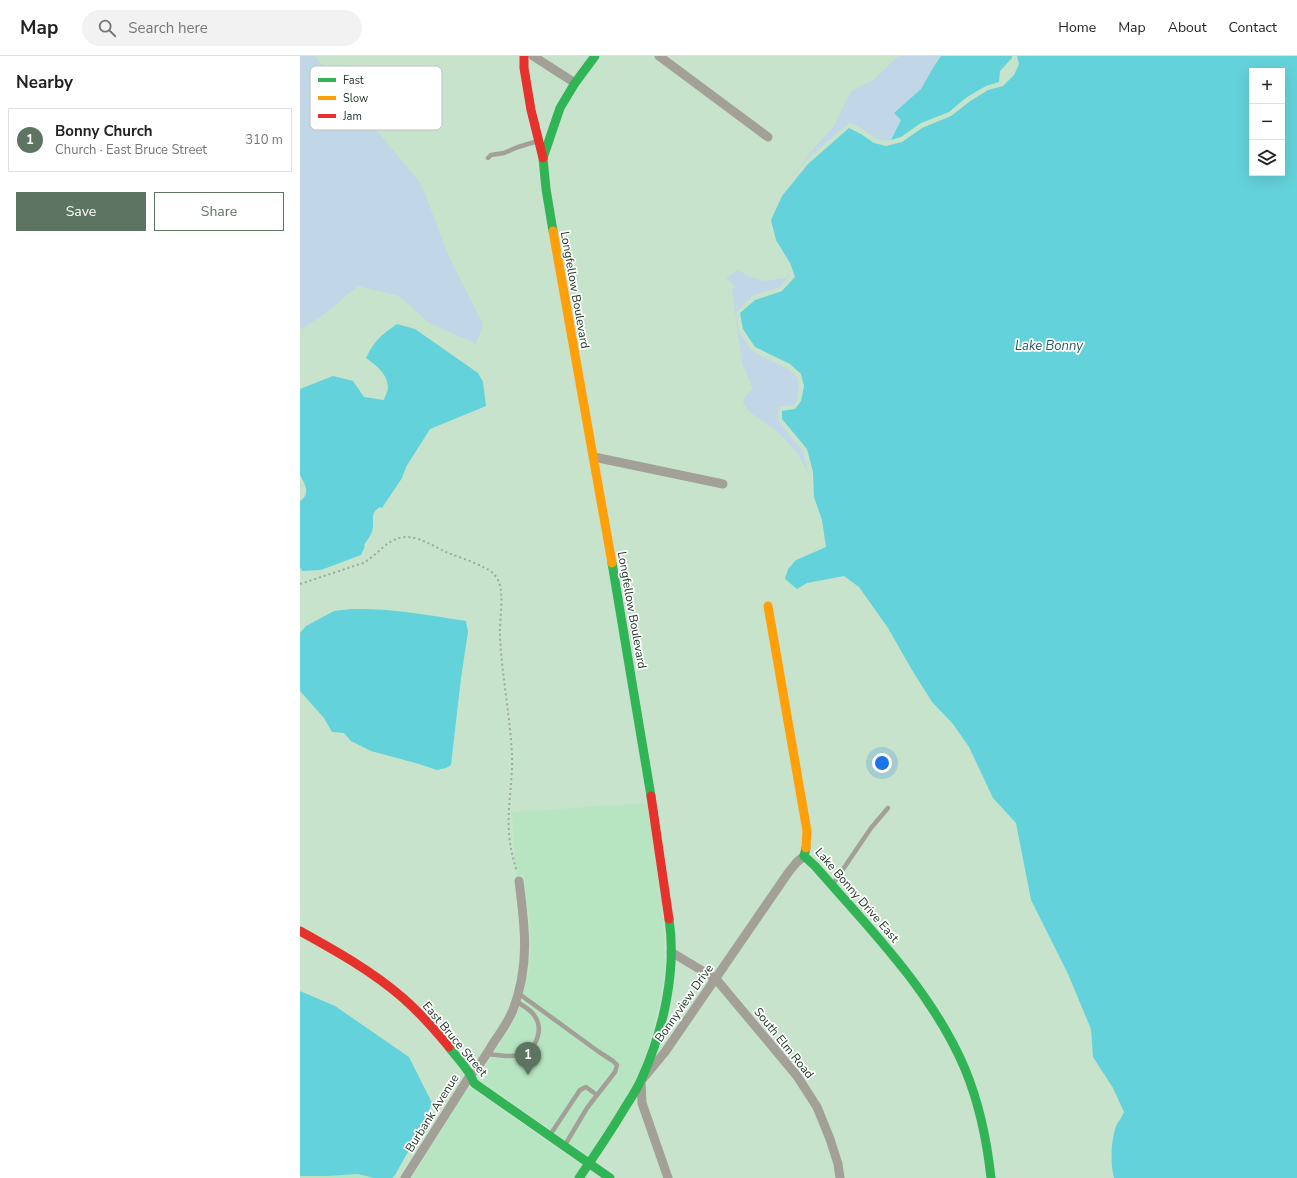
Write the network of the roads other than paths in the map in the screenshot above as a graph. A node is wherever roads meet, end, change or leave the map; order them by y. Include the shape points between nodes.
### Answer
1 (524, 56) edge
2 (533, 56) edge
3 (595, 56) edge
4 (659, 56) edge
5 (575, 83) junction
6 (768, 137) dead end
7 (538, 141) junction
8 (488, 158) dead end
9 (543, 158) junction
10 (594, 457) junction
11 (723, 484) dead end
12 (768, 606) dead end
13 (888, 808) dead end
14 (804, 856) junction
15 (520, 881) road end
16 (832, 886) junction
17 (300, 931) edge
18 (671, 952) junction
19 (716, 979) junction
20 (517, 997) junction
21 (487, 1054) junction
22 (470, 1074) junction
23 (642, 1081) junction
24 (597, 1095) junction
25 (549, 1136) junction
26 (564, 1146) junction
27 (589, 1164) junction
28 (405, 1178) edge
29 (579, 1178) edge
30 (610, 1178) edge
31 (668, 1178) edge
32 (840, 1178) edge
33 (991, 1178) edge

1 - 7 street via 526,84
2 - 5 street
3 - 5 street, Longfellow Boulevard
4 - 6 street
5 - 9 street, Longfellow Boulevard via 554,120
7 - 8 lane
7 - 9 street
9 - 10 street, Longfellow Boulevard via 561,280
10 - 11 street
10 - 18 street, Longfellow Boulevard via 659,838 672,939
12 - 14 street, Lake Bonny Drive East via 807,831
13 - 16 lane via 871,828
14 - 16 street, Lake Bonny Drive East
14 - 19 street, Bonnyview Drive via 788,873
15 - 20 street, Burbank Avenue via 525,950 524,969
16 - 33 street, Lake Bonny Drive East via 873,932 920,992 963,1064 985,1138
17 - 22 street, East Bruce Street via 357,963 394,990 440,1036
18 - 19 street, South Elm Road
18 - 23 street, Longfellow Boulevard via 668,992 655,1044
19 - 23 street, Bonnyview Drive
19 - 32 street, South Elm Road via 792,1070 817,1107 830,1139
20 - 21 street, Burbank Avenue via 504,1027
20 - 21 lane via 534,1014 539,1038 526,1055
20 - 24 lane via 617,1065 615,1072
21 - 22 street, Burbank Avenue
22 - 25 street, East Bruce Street via 474,1083
22 - 28 street, Burbank Avenue
23 - 27 street, Longfellow Boulevard
23 - 31 street via 642,1103
24 - 25 lane via 586,1087 580,1090
24 - 26 lane
25 - 26 street, East Bruce Street
26 - 27 street, East Bruce Street
27 - 29 street, Longfellow Boulevard
27 - 30 street, East Bruce Street

